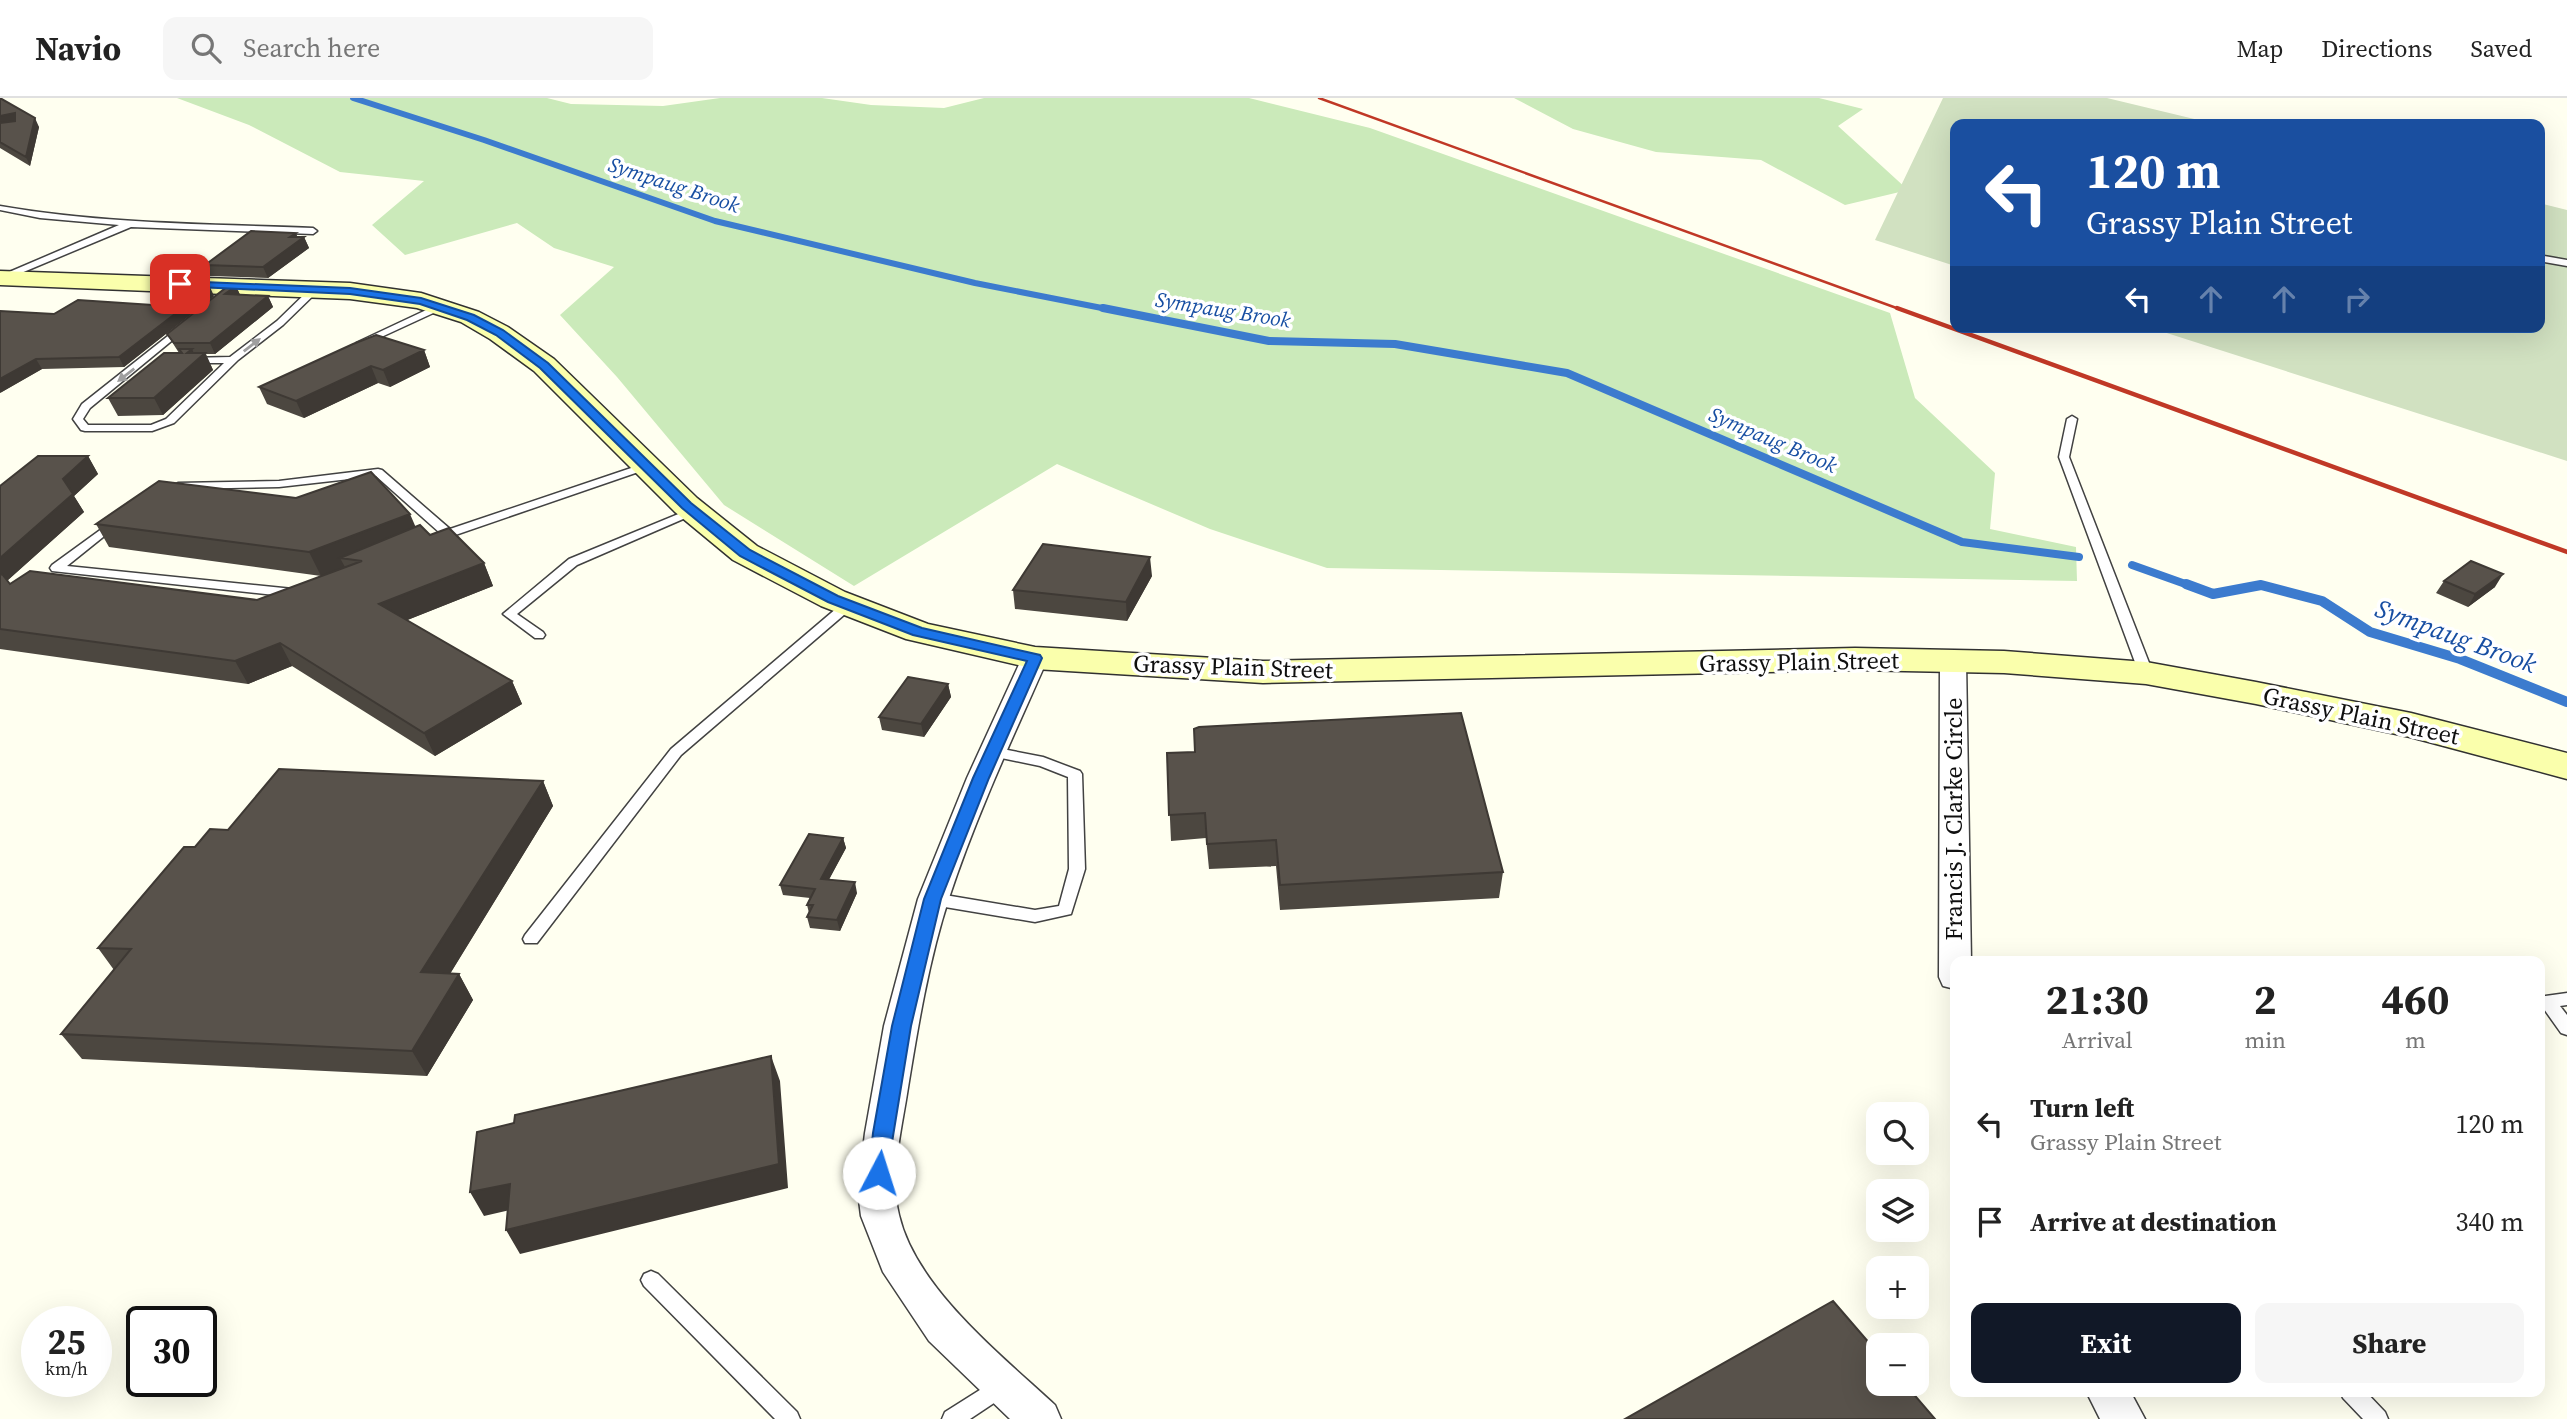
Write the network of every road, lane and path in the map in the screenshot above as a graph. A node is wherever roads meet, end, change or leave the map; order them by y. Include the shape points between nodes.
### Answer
1 (0, 208) edge
2 (130, 224) junction
3 (313, 230) dead end
4 (2545, 259) edge
5 (2567, 263) edge
6 (1, 278) edge
7 (315, 289) junction
8 (439, 307) junction
9 (192, 320) edge
10 (351, 348) edge
11 (145, 360) junction
12 (157, 360) edge
13 (182, 360) edge
14 (232, 360) junction
15 (2072, 419) dead end
16 (646, 466) junction
17 (162, 486) edge
18 (693, 511) junction
19 (120, 519) edge
20 (447, 533) junction
21 (424, 542) edge
22 (302, 590) edge
23 (848, 605) junction
24 (539, 635) dead end
25 (1035, 658) junction
26 (1953, 660) junction
27 (2146, 673) junction
28 (992, 752) junction
29 (2567, 765) edge
30 (933, 899) junction
31 (531, 939) dead end
32 (1955, 956) edge
33 (2567, 999) edge
34 (2545, 1002) edge
35 (2545, 1004) edge
36 (2567, 1028) edge
37 (651, 1280) dead end
38 (1003, 1385) junction
39 (2110, 1397) edge
40 (2356, 1397) edge
41 (790, 1419) edge
42 (952, 1419) edge
43 (1040, 1419) edge
44 (2124, 1419) edge
45 (2378, 1419) edge

1 - 2 lane
2 - 3 lane
2 - 6 lane
4 - 5 lane
6 - 7 main road, Grassy Plain Street via 231,290
7 - 8 main road, Grassy Plain Street
14 -> 7 lane
8 - 10 lane
8 - 16 main road, Grassy Plain Street via 499,332 544,365
9 - 11 lane
11 - 12 lane
11 -> 14 lane via 86,406 78,419 85,428 152,428 170,421
13 - 14 lane
15 - 27 lane via 2064,457
16 - 18 main road, Grassy Plain Street
16 - 20 lane
17 - 20 lane via 279,484 378,472
18 - 23 main road, Grassy Plain Street via 745,553
18 - 24 lane via 573,562 509,614
19 - 22 lane via 56,568 289,594
20 - 21 lane
23 - 25 main road, Grassy Plain Street via 918,632
23 - 31 lane via 676,752
25 - 26 main road, Grassy Plain Street via 1263,672
25 - 28 street
26 - 27 main road, Grassy Plain Street
26 - 32 street, Francis J. Clarke Circle
27 - 29 main road, Grassy Plain Street via 2411,725
28 - 30 street
28 - 30 lane via 1075,774 1077,869 1065,910 1035,916
30 - 38 street via 901,1026 883,1133 877,1192 880,1216 897,1260 943,1328
33 - 34 lane
35 - 36 lane
37 - 41 lane
38 - 42 lane
38 - 43 street
39 - 44 street
40 - 45 lane

